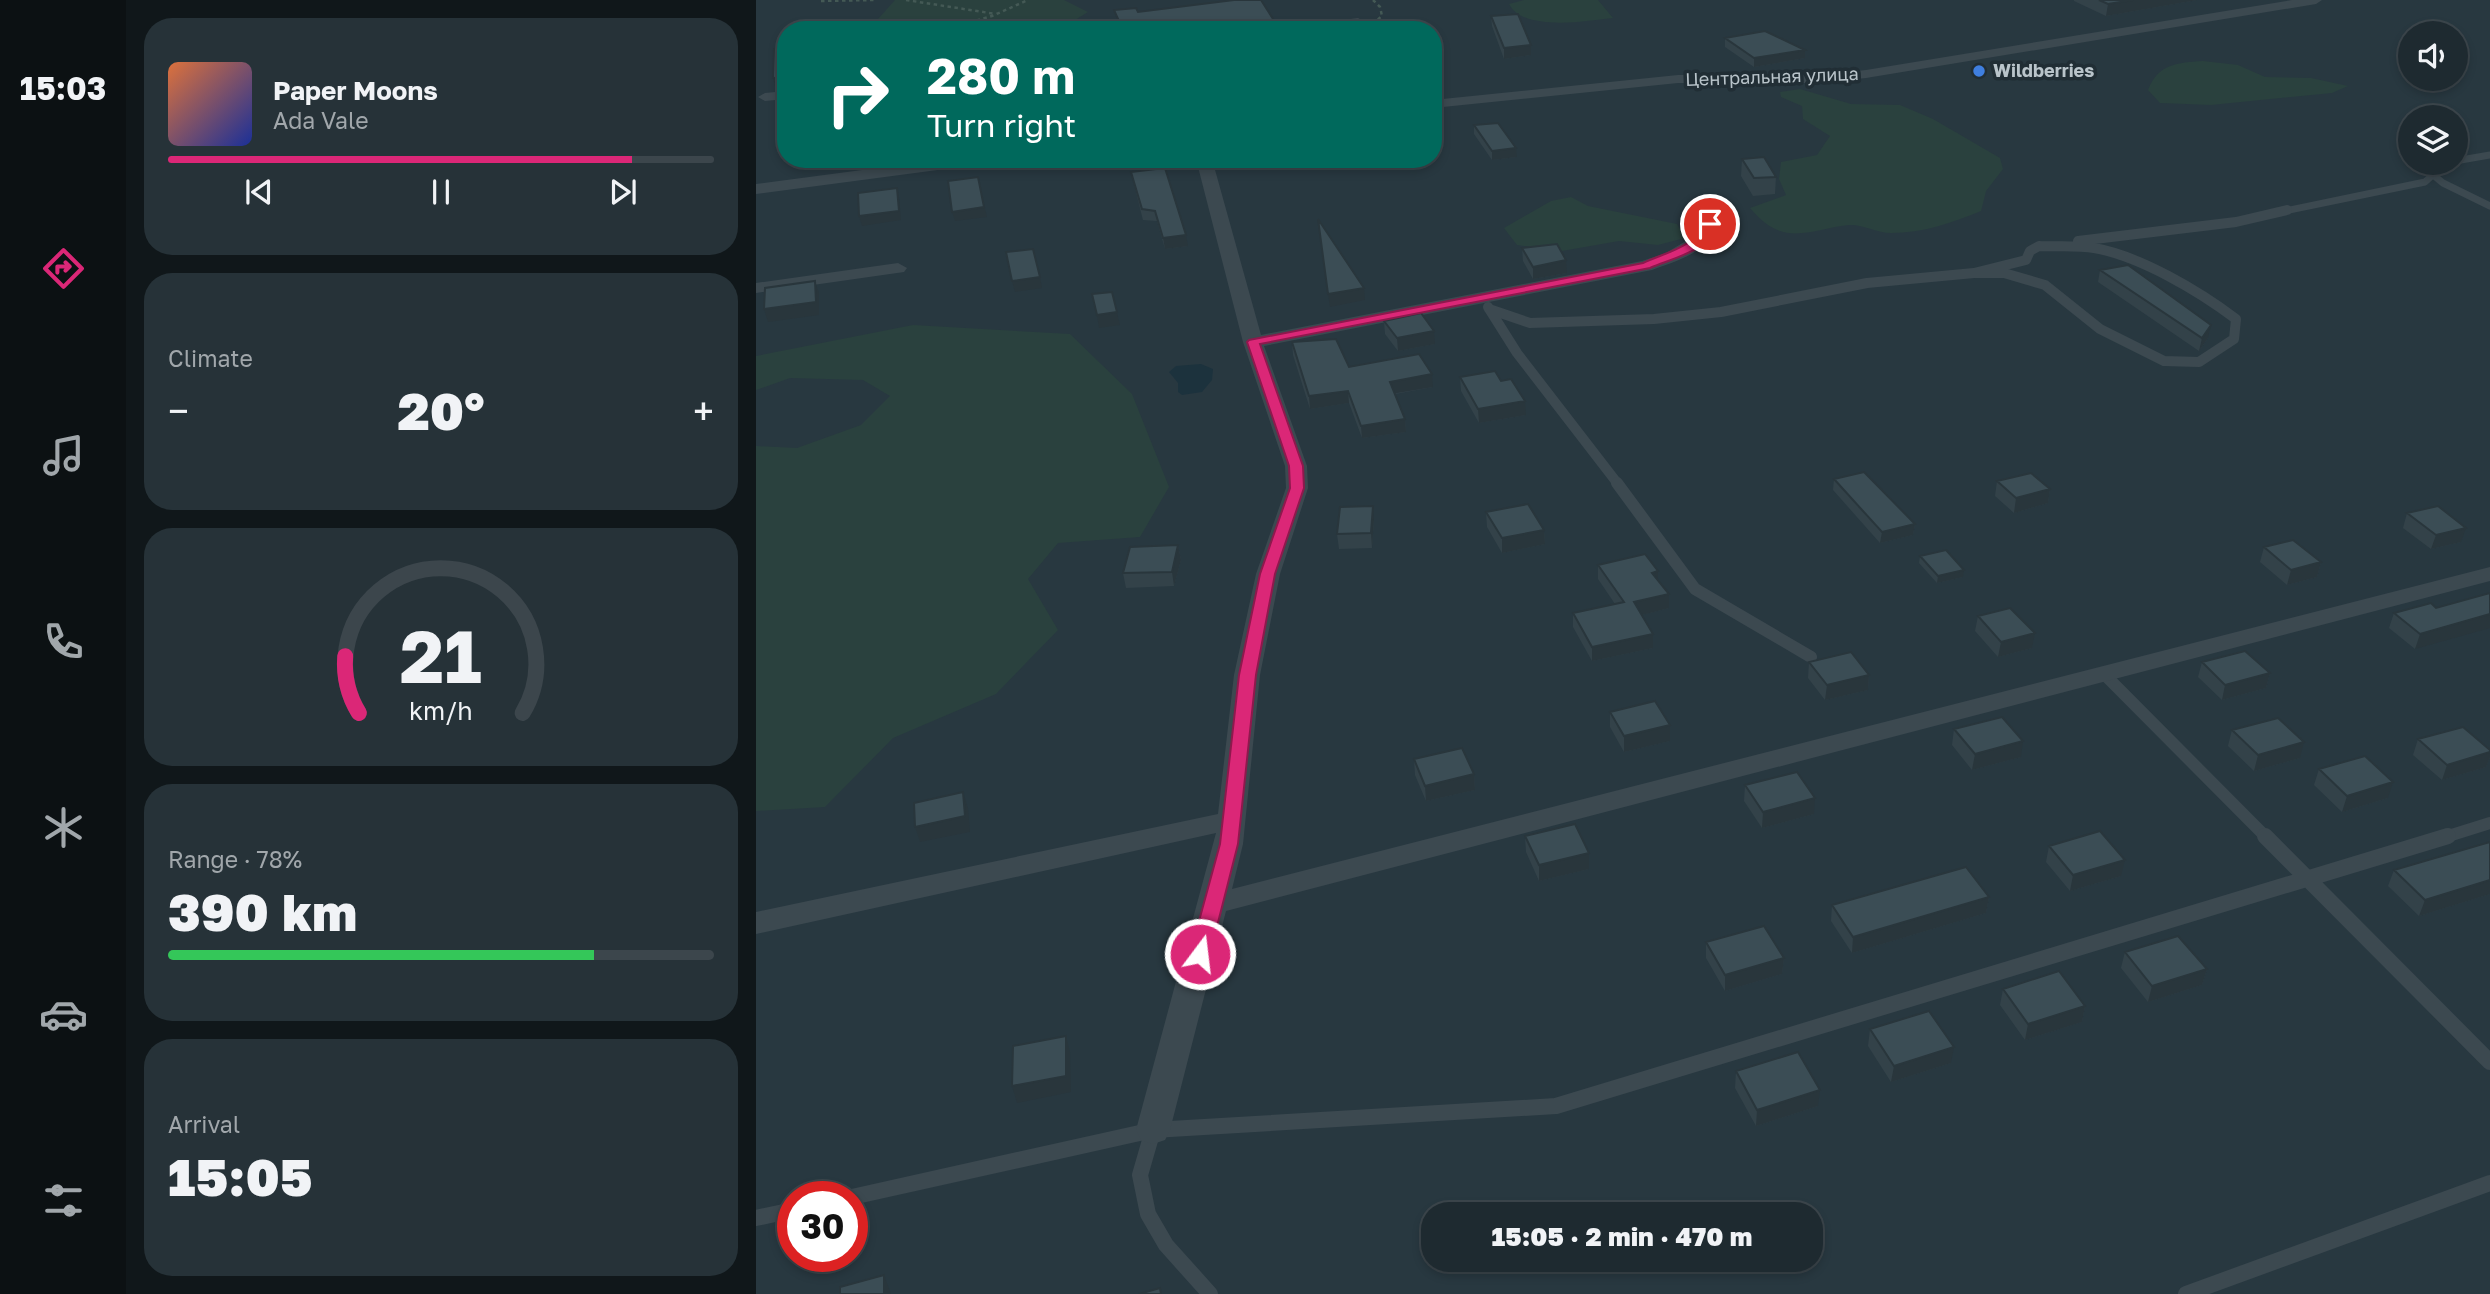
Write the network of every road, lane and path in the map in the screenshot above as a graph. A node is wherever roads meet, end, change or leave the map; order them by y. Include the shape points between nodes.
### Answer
1 (875, 0) edge
2 (905, 0) edge
3 (1028, 0) edge
4 (2316, 0) edge
5 (821, 1) edge
6 (996, 14) junction
7 (973, 21) edge
8 (1442, 103) edge
9 (2490, 155) edge
10 (2468, 159) edge
11 (915, 168) edge
12 (1206, 168) edge
13 (2431, 175) edge
14 (2433, 175) edge
15 (756, 189) edge
16 (1700, 205) dead end
17 (2490, 206) edge
18 (2060, 244) junction
19 (898, 268) dead end
20 (1974, 273) junction
21 (756, 288) edge
22 (1485, 304) junction
23 (1253, 342) junction
24 (2490, 574) edge
25 (1811, 657) dead end
26 (2104, 674) junction
27 (1232, 820) junction
28 (2490, 822) edge
29 (2306, 878) junction
30 (1213, 904) junction
31 (756, 923) edge
32 (2490, 1062) edge
33 (1153, 1130) junction
34 (2490, 1183) edge
35 (868, 1193) edge
36 (777, 1213) edge
37 (756, 1218) edge
38 (1210, 1294) edge
39 (2186, 1294) edge

1 - 5 path
2 - 6 path
3 - 6 path
4 - 8 street, Центральная улица via 1866,74 1820,79 1678,79
6 - 7 path
9 - 10 lane
11 - 15 street
12 - 23 street
13 - 18 lane via 2425,182 2236,222
14 - 17 lane
16 - 22 street via 1710,224 1707,236 1672,257
18 - 20 lane via 2039,246 2026,260
18 - 20 lane via 2131,259 2210,299 2236,319 2234,339 2199,362 2164,361 2100,329 2045,285 2004,273
19 - 21 street
20 - 22 lane via 1867,283 1721,312 1654,319 1530,323
22 - 23 street
22 - 25 lane via 1695,589
23 - 27 street via 1296,466 1297,488 1268,574 1247,675
24 - 26 street
26 - 29 lane
26 - 30 street
27 - 30 street
27 - 31 street
28 - 29 lane
29 - 32 lane
29 - 33 lane via 1556,1106
30 - 33 street
33 - 35 lane
33 - 38 lane via 1140,1175 1148,1214 1166,1245
34 - 39 lane
36 - 37 lane

